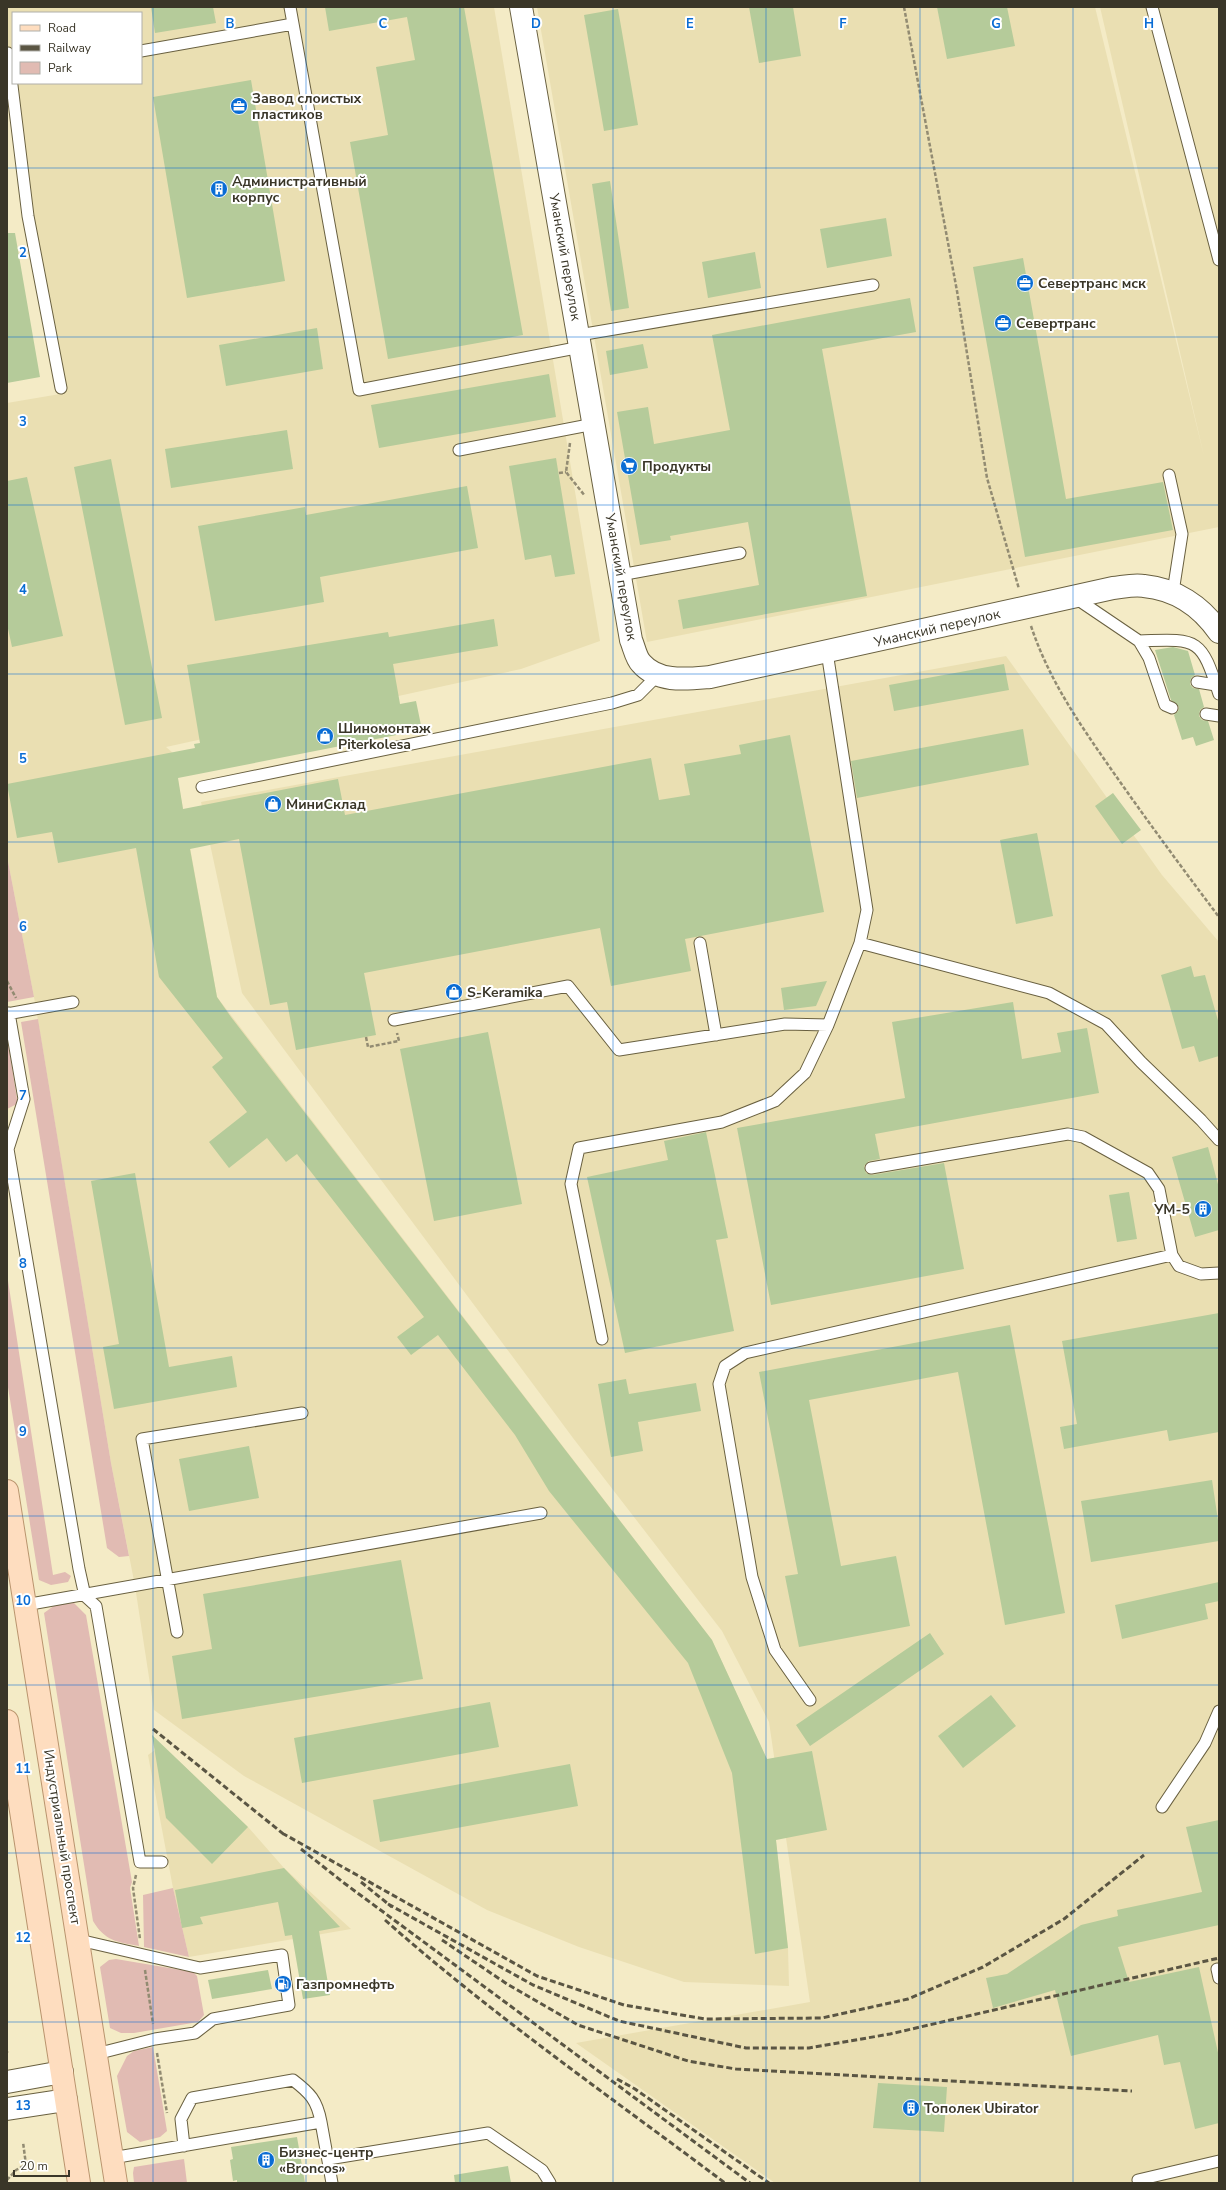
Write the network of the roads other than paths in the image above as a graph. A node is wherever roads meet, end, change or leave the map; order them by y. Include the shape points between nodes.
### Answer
1 (290, 7) edge
2 (521, 7) edge
3 (1152, 7) edge
4 (293, 24) junction
5 (142, 51) edge
6 (9, 54) edge
7 (12, 80) edge
8 (13, 84) edge
9 (1219, 260) edge
10 (873, 285) dead end
11 (580, 341) junction
12 (61, 388) dead end
13 (594, 424) junction
14 (459, 450) dead end
15 (1169, 475) dead end
16 (740, 553) dead end
17 (620, 575) junction
18 (1173, 592) junction
19 (1074, 596) junction
20 (1219, 632) edge
21 (1139, 641) junction
22 (827, 652) junction
23 (657, 676) junction
24 (1197, 682) dead end
25 (1218, 690) edge
26 (1172, 708) dead end
27 (1206, 714) dead end
28 (1219, 716) edge
29 (202, 788) dead end
30 (700, 943) dead end
31 (860, 943) junction
32 (73, 1002) dead end
33 (12, 1013) edge
34 (394, 1020) road end
35 (828, 1025) junction
36 (716, 1035) junction
37 (1219, 1140) edge
38 (870, 1168) dead end
39 (1172, 1255) junction
40 (1219, 1273) edge
41 (602, 1339) dead end
42 (302, 1413) dead end
43 (7, 1491) edge
44 (541, 1513) dead end
45 (167, 1580) junction
46 (85, 1596) junction
47 (25, 1606) junction
48 (177, 1632) dead end
49 (810, 1700) dead end
50 (1219, 1711) edge
51 (7, 1721) edge
52 (1162, 1807) dead end
53 (162, 1862) dead end
54 (79, 1940) junction
55 (96, 2054) junction
56 (62, 2072) junction
57 (7, 2082) edge
58 (66, 2100) junction
59 (7, 2109) edge
60 (320, 2122) junction
61 (184, 2146) junction
62 (112, 2158) junction
63 (328, 2159) junction
64 (1219, 2161) edge
65 (1138, 2180) dead end
66 (79, 2183) edge
67 (116, 2183) edge
68 (332, 2183) edge
69 (550, 2183) edge

1 - 4 lane
2 - 11 street, Уманский переулок
3 - 9 lane
4 - 5 lane
4 - 11 lane via 359,390
6 - 7 lane
8 - 12 lane via 28,216
10 - 11 lane
11 - 13 street, Уманский переулок
13 - 14 lane
13 - 17 street, Уманский переулок
15 - 18 lane via 1182,534
16 - 17 lane
17 - 23 street, Уманский переулок via 633,646 640,663
18 - 19 street, Уманский переулок via 1144,585
18 - 20 street, Уманский переулок via 1195,605
19 - 21 lane
19 - 22 street, Уманский переулок
21 - 25 lane via 1181,640 1197,647 1209,662
21 - 26 lane via 1158,672 1165,705
22 - 23 street, Уманский переулок via 710,677 683,680
22 - 31 lane via 867,910
23 - 29 lane via 638,695 612,703
24 - 25 lane
27 - 28 lane
30 - 36 lane
31 - 35 lane
31 - 37 lane via 1049,993 1106,1024
32 - 33 lane
33 - 46 lane via 24,1099 8,1148 51,1412
34 - 36 lane via 568,986 619,1050
35 - 36 lane via 785,1024
35 - 41 lane via 805,1073 775,1101 722,1122 579,1148 570,1184
38 - 39 lane via 1068,1134 1083,1137 1148,1173 1159,1189
39 - 40 lane via 1179,1266 1202,1274
39 - 49 lane via 745,1353 725,1366 719,1384 752,1577 775,1650
42 - 45 lane via 142,1439
43 - 47 main road, Индустриальный проспект
44 - 45 lane
45 - 46 lane
45 - 48 lane
46 - 47 lane
46 - 53 lane via 96,1606 140,1862
47 - 54 main road, Индустриальный проспект
50 - 52 lane via 1205,1743
51 - 56 main road
54 - 55 main road, Индустриальный проспект
54 - 55 lane via 200,1968 282,1955 289,2005 213,2019 196,2033 155,2039
55 - 62 main road, Индустриальный проспект
56 - 57 street
56 - 58 main road
58 - 59 street
58 - 66 main road
60 - 61 lane
60 - 61 lane via 310,2092 293,2080 192,2098 181,2119
60 - 63 lane
61 - 62 lane
62 - 67 main road, Индустриальный проспект
63 - 68 lane
63 - 69 lane via 488,2132 542,2170
64 - 65 lane

